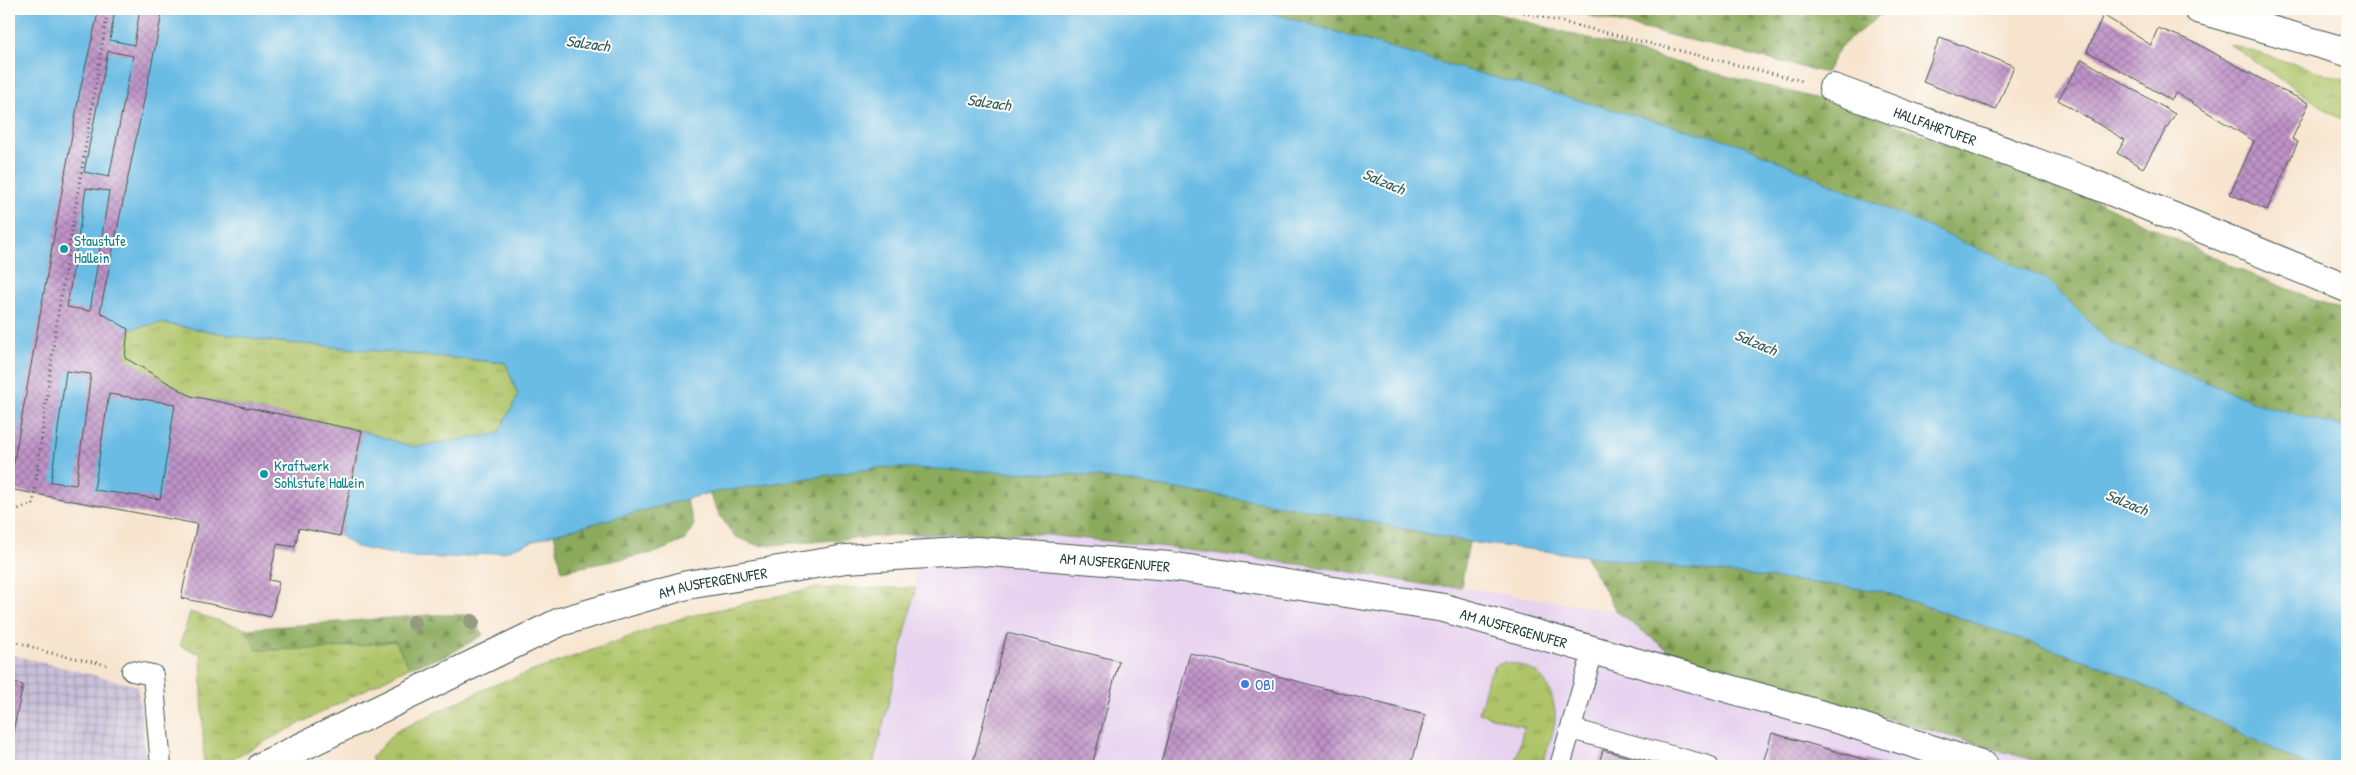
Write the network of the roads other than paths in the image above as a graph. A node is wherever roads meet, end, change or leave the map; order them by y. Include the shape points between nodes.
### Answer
1 (2198, 9) edge
2 (2347, 52) edge
3 (1833, 88) road end
4 (2347, 288) edge
5 (1594, 651) junction
6 (132, 670) road end
7 (1571, 730) junction
8 (277, 763) edge
9 (161, 766) edge
10 (1560, 766) edge
11 (1708, 766) edge
12 (1984, 766) edge

1 - 2 street
3 - 4 street, HALLFAHRTUFER via 2086,181
5 - 7 lane
5 - 8 street, AM AUSFERGENUFER via 1444,608 1170,566 977,551 846,559 687,585 560,622
5 - 12 street, AM AUSFERGENUFER via 1840,720
6 - 9 lane via 153,675
7 - 10 lane
7 - 11 lane

